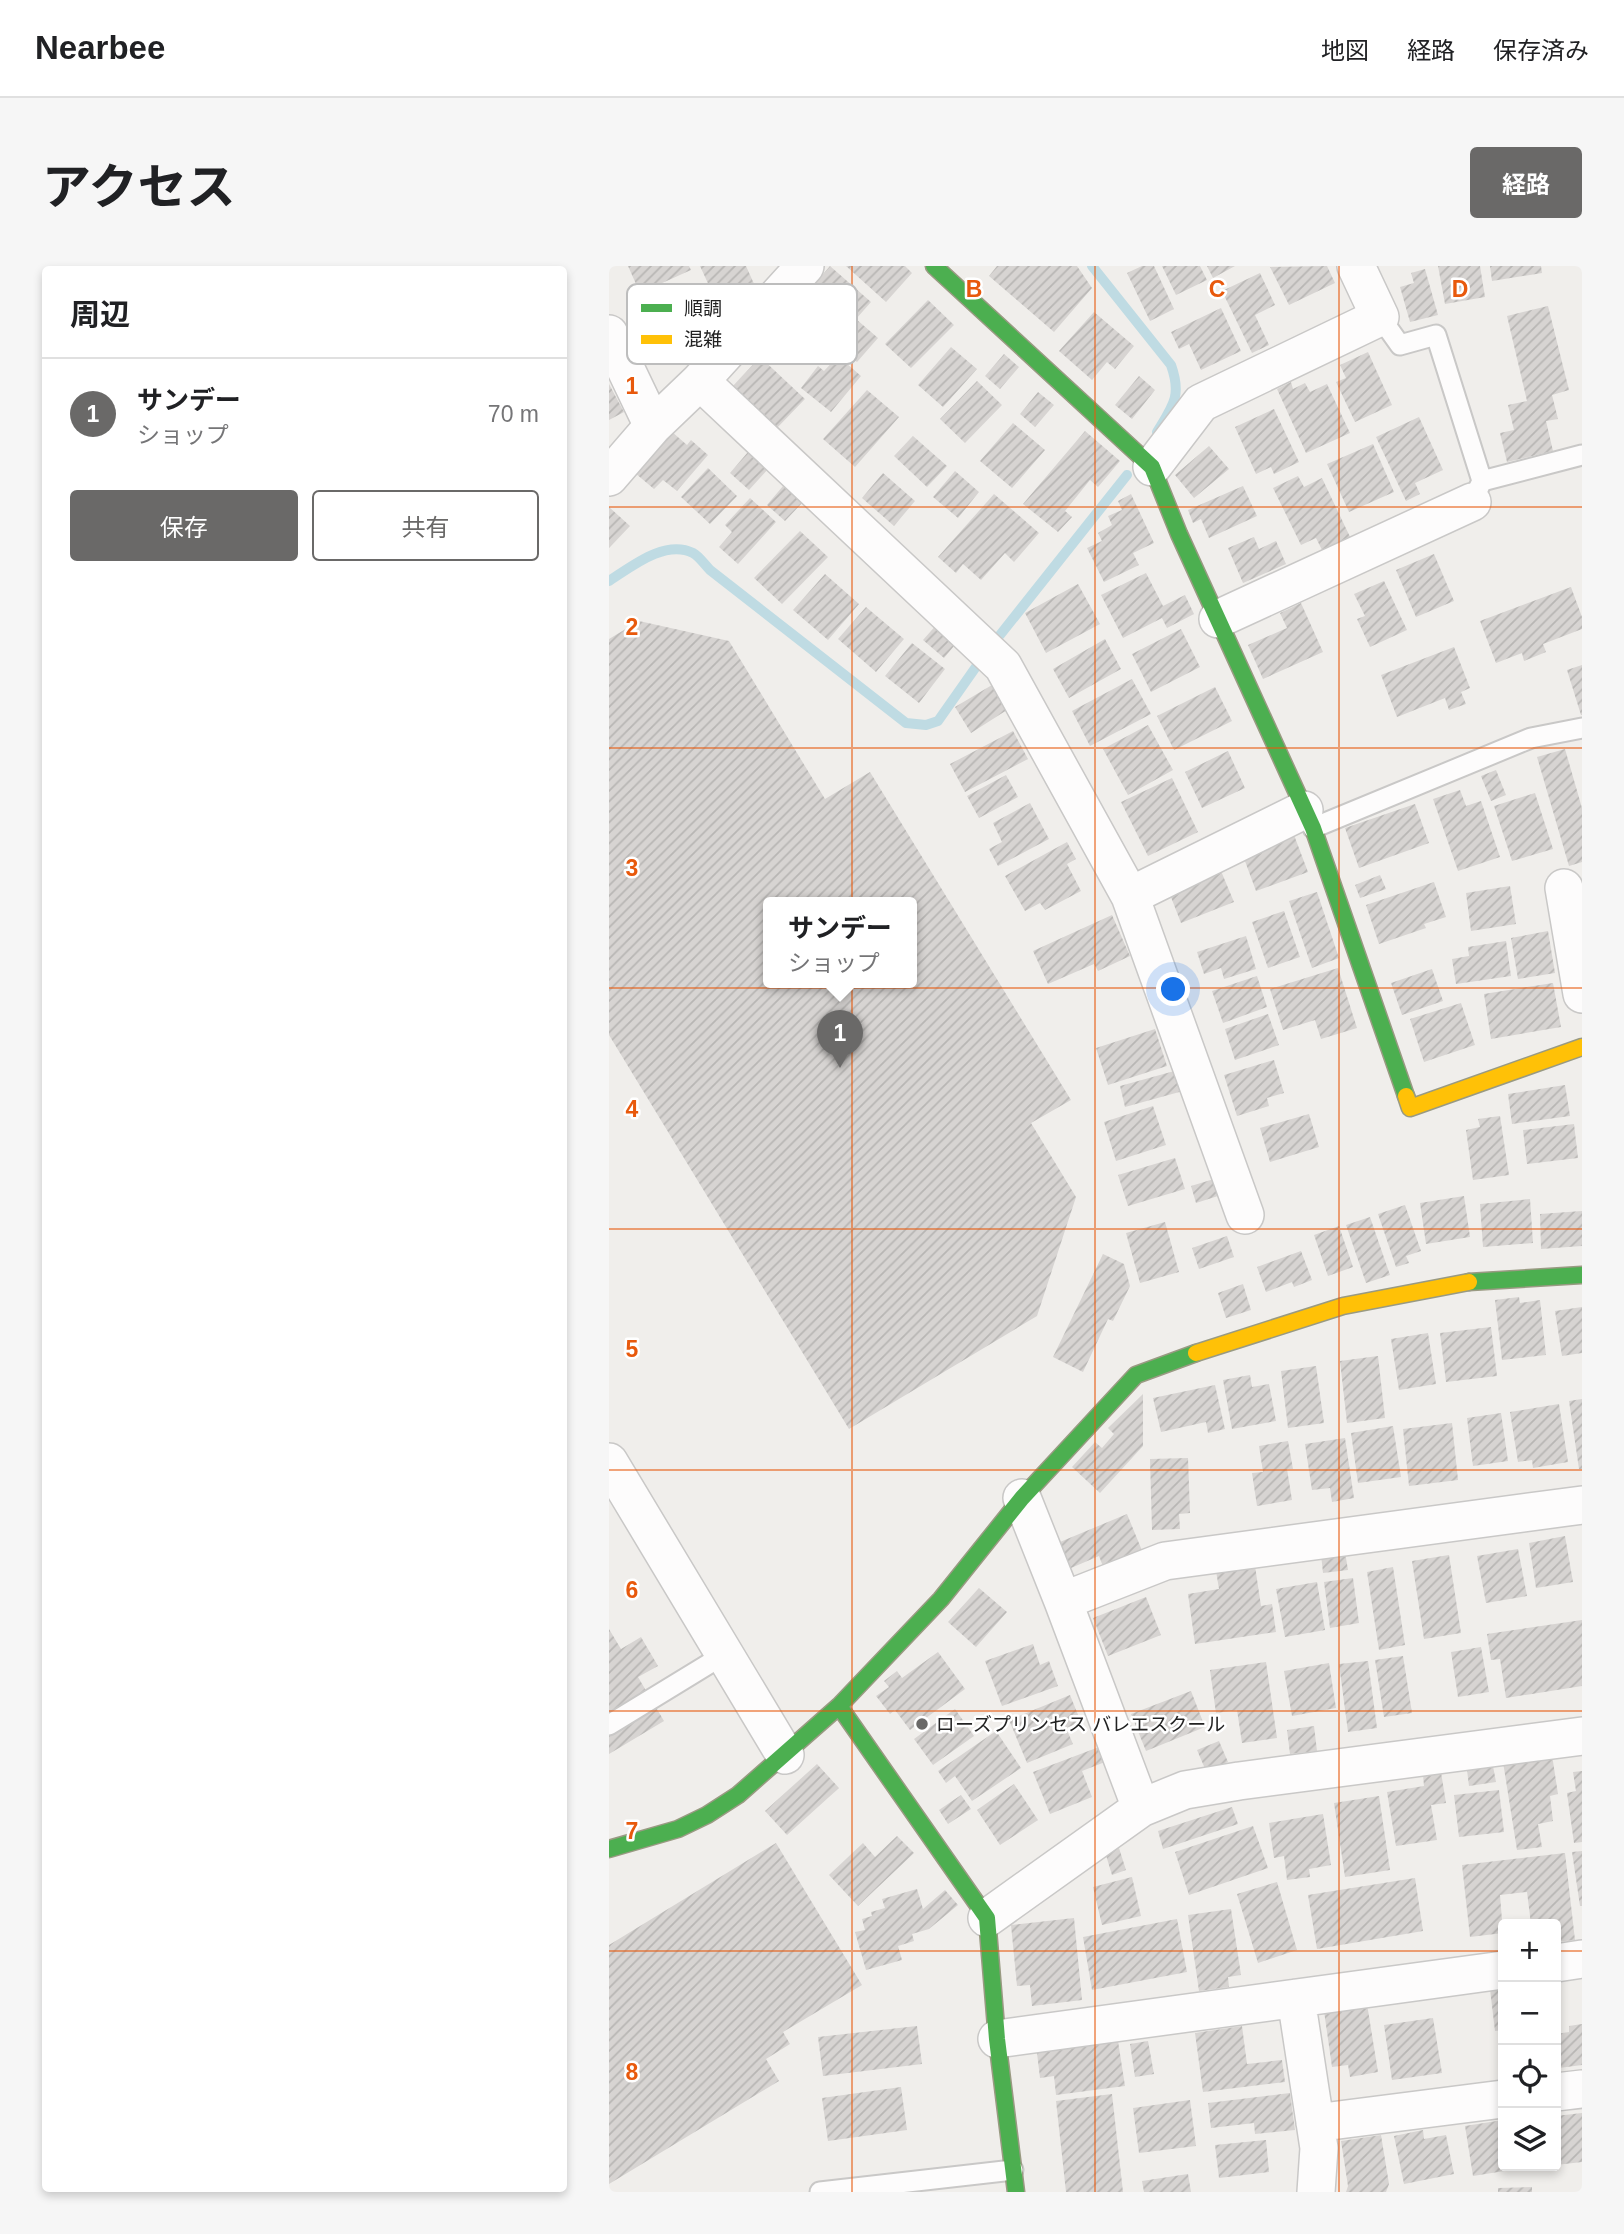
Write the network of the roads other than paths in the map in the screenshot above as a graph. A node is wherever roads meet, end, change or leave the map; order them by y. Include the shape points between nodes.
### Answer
1 (805, 266) edge
2 (934, 266) edge
3 (1356, 266) edge
4 (774, 279) edge
5 (1380, 317) junction
6 (609, 334) edge
7 (713, 364) edge
8 (701, 381) junction
9 (653, 426) junction
10 (1582, 455) edge
11 (1151, 467) junction
12 (609, 477) edge
13 (1477, 491) junction
14 (1218, 619) junction
15 (1582, 729) edge
16 (1309, 819) junction
17 (1564, 888) dead end
18 (1130, 895) junction
19 (1582, 994) edge
20 (1582, 1047) edge
21 (1245, 1215) dead end
22 (1582, 1275) edge
23 (609, 1462) edge
24 (1022, 1498) junction
25 (1582, 1505) edge
26 (1063, 1601) junction
27 (725, 1654) junction
28 (839, 1706) junction
29 (609, 1725) edge
30 (1582, 1736) edge
31 (786, 1755) junction
32 (1141, 1808) junction
33 (609, 1849) edge
34 (987, 1918) junction
35 (1582, 1959) edge
36 (1561, 1962) edge
37 (1498, 1971) edge
38 (1296, 1998) junction
39 (997, 2039) junction
40 (1582, 2089) edge
41 (1561, 2091) edge
42 (1498, 2100) edge
43 (1315, 2123) junction
44 (1013, 2170) junction
45 (820, 2192) edge
46 (1016, 2192) edge
47 (1316, 2192) edge

1 - 4 street
2 - 11 street
3 - 5 street
5 - 11 street via 1201,403
5 - 13 lane via 1400,345 1436,335
6 - 9 street
7 - 8 street
8 - 9 street
8 - 18 street via 1003,667
9 - 12 street
10 - 13 lane
11 - 14 street
13 - 14 street
14 - 16 street
15 - 16 lane via 1531,738
16 - 18 street
16 - 20 street via 1410,1108
17 - 19 street
18 - 21 street
22 - 24 street via 1463,1282 1343,1306 1136,1375
23 - 27 street
24 - 26 street
24 - 28 street via 941,1599
25 - 26 street via 1165,1561
26 - 32 street
27 - 29 lane
27 - 31 street
28 - 31 street
28 - 34 street
30 - 32 street via 1239,1781 1185,1790
31 - 33 street via 707,1815 678,1829
32 - 34 street
34 - 39 street
35 - 36 street
37 - 38 street
38 - 39 street
38 - 43 street
39 - 44 street
40 - 41 street
42 - 43 street
43 - 47 street via 1319,2148
44 - 45 lane
44 - 46 street

